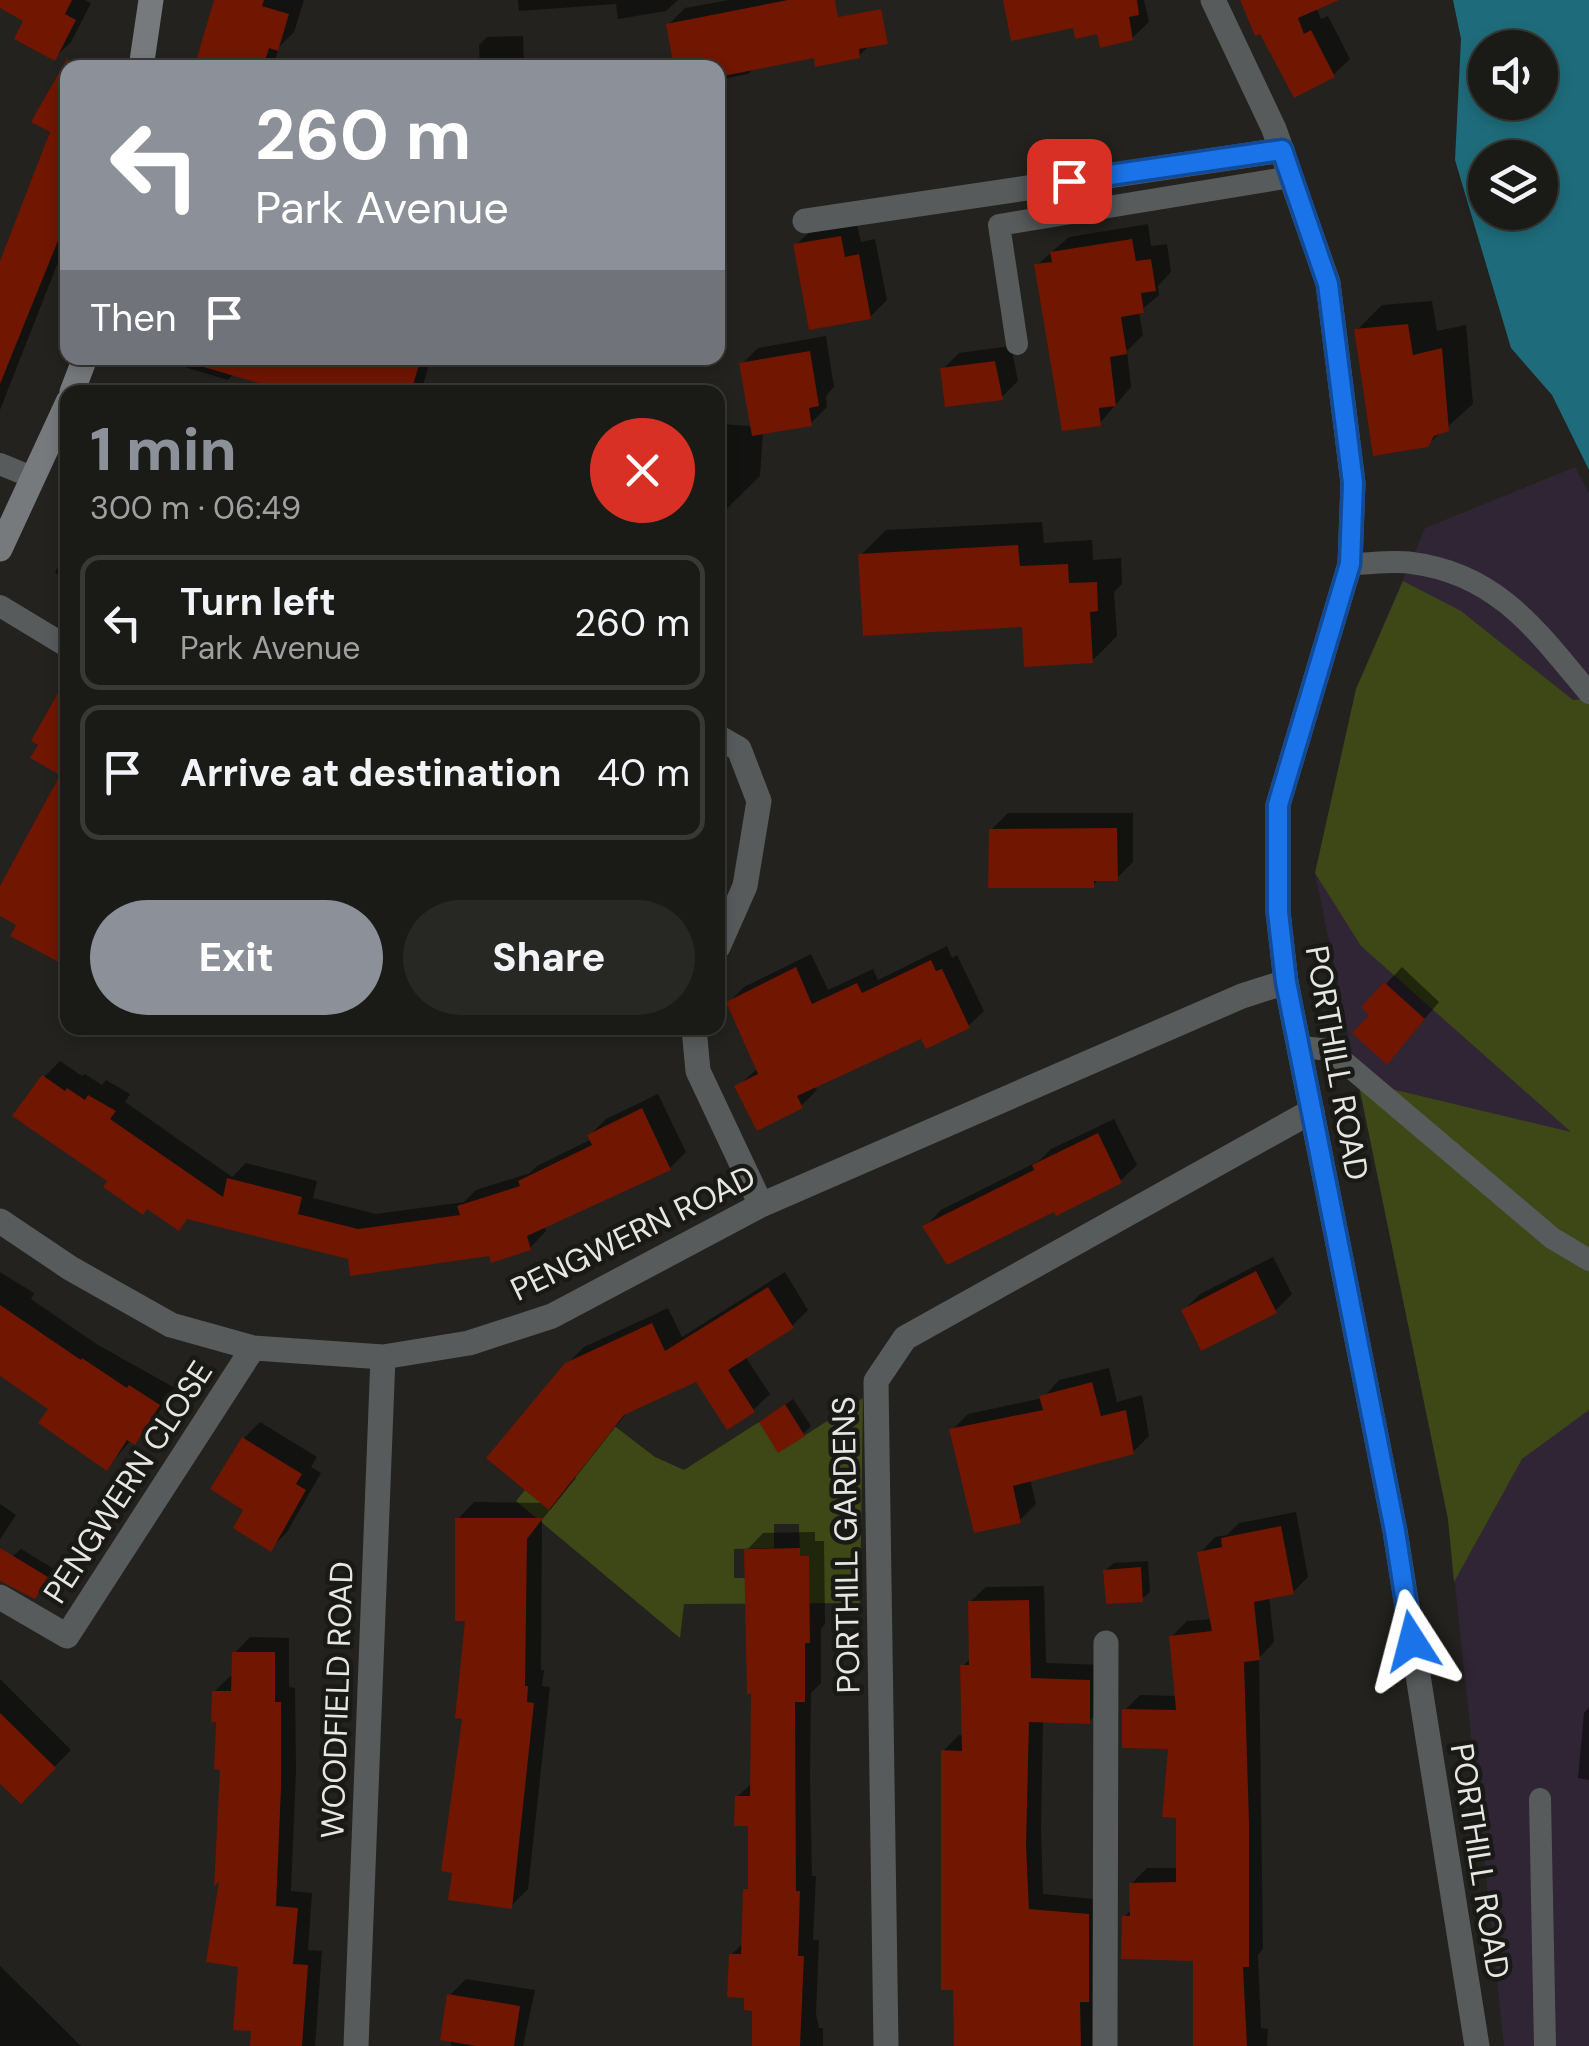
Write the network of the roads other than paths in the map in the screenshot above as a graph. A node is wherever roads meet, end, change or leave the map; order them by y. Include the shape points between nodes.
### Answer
1 (151, 0) edge
2 (1213, 0) edge
3 (142, 60) edge
4 (1282, 150) junction
5 (1292, 177) junction
6 (805, 220) dead end
7 (1016, 344) dead end
8 (60, 420) edge
9 (0, 464) edge
10 (34, 478) junction
11 (0, 549) edge
12 (1350, 564) junction
13 (0, 606) edge
14 (60, 642) edge
15 (1589, 693) edge
16 (725, 741) edge
17 (725, 931) edge
18 (1286, 982) junction
19 (695, 1035) edge
20 (1301, 1047) junction
21 (1312, 1112) junction
22 (761, 1205) junction
23 (0, 1221) edge
24 (1589, 1260) edge
25 (253, 1348) junction
26 (382, 1357) junction
27 (0, 1597) edge
28 (1106, 1643) dead end
29 (1540, 1799) dead end
30 (356, 2046) edge
31 (886, 2046) edge
32 (1105, 2046) edge
33 (1476, 2046) edge
34 (1545, 2046) edge

1 - 3 main road
2 - 4 street, PORTHILL ROAD
4 - 5 street, PORTHILL ROAD
4 - 6 street
5 - 7 lane via 998,225
5 - 12 street, PORTHILL ROAD via 1328,284 1353,483
8 - 10 main road
9 - 10 lane
10 - 11 main road
12 - 15 lane via 1412,562 1480,582 1530,623
12 - 18 street, PORTHILL ROAD via 1278,805
13 - 14 lane
16 - 17 street via 739,749 759,801 745,886
18 - 20 street, PORTHILL ROAD
18 - 22 street, PENGWERN ROAD
19 - 22 street via 698,1071
20 - 21 street, PORTHILL ROAD
20 - 24 lane via 1330,1050 1552,1238
21 - 31 street, PORTHILL GARDENS via 905,1338 876,1381
21 - 33 street, PORTHILL ROAD via 1395,1531
22 - 26 street, PENGWERN ROAD via 552,1316 469,1343
23 - 25 street, PENGWERN ROAD via 171,1325
25 - 26 street, PENGWERN ROAD
25 - 27 street, PENGWERN CLOSE via 67,1636
26 - 30 street, WOODFIELD ROAD
28 - 32 street
29 - 34 lane

